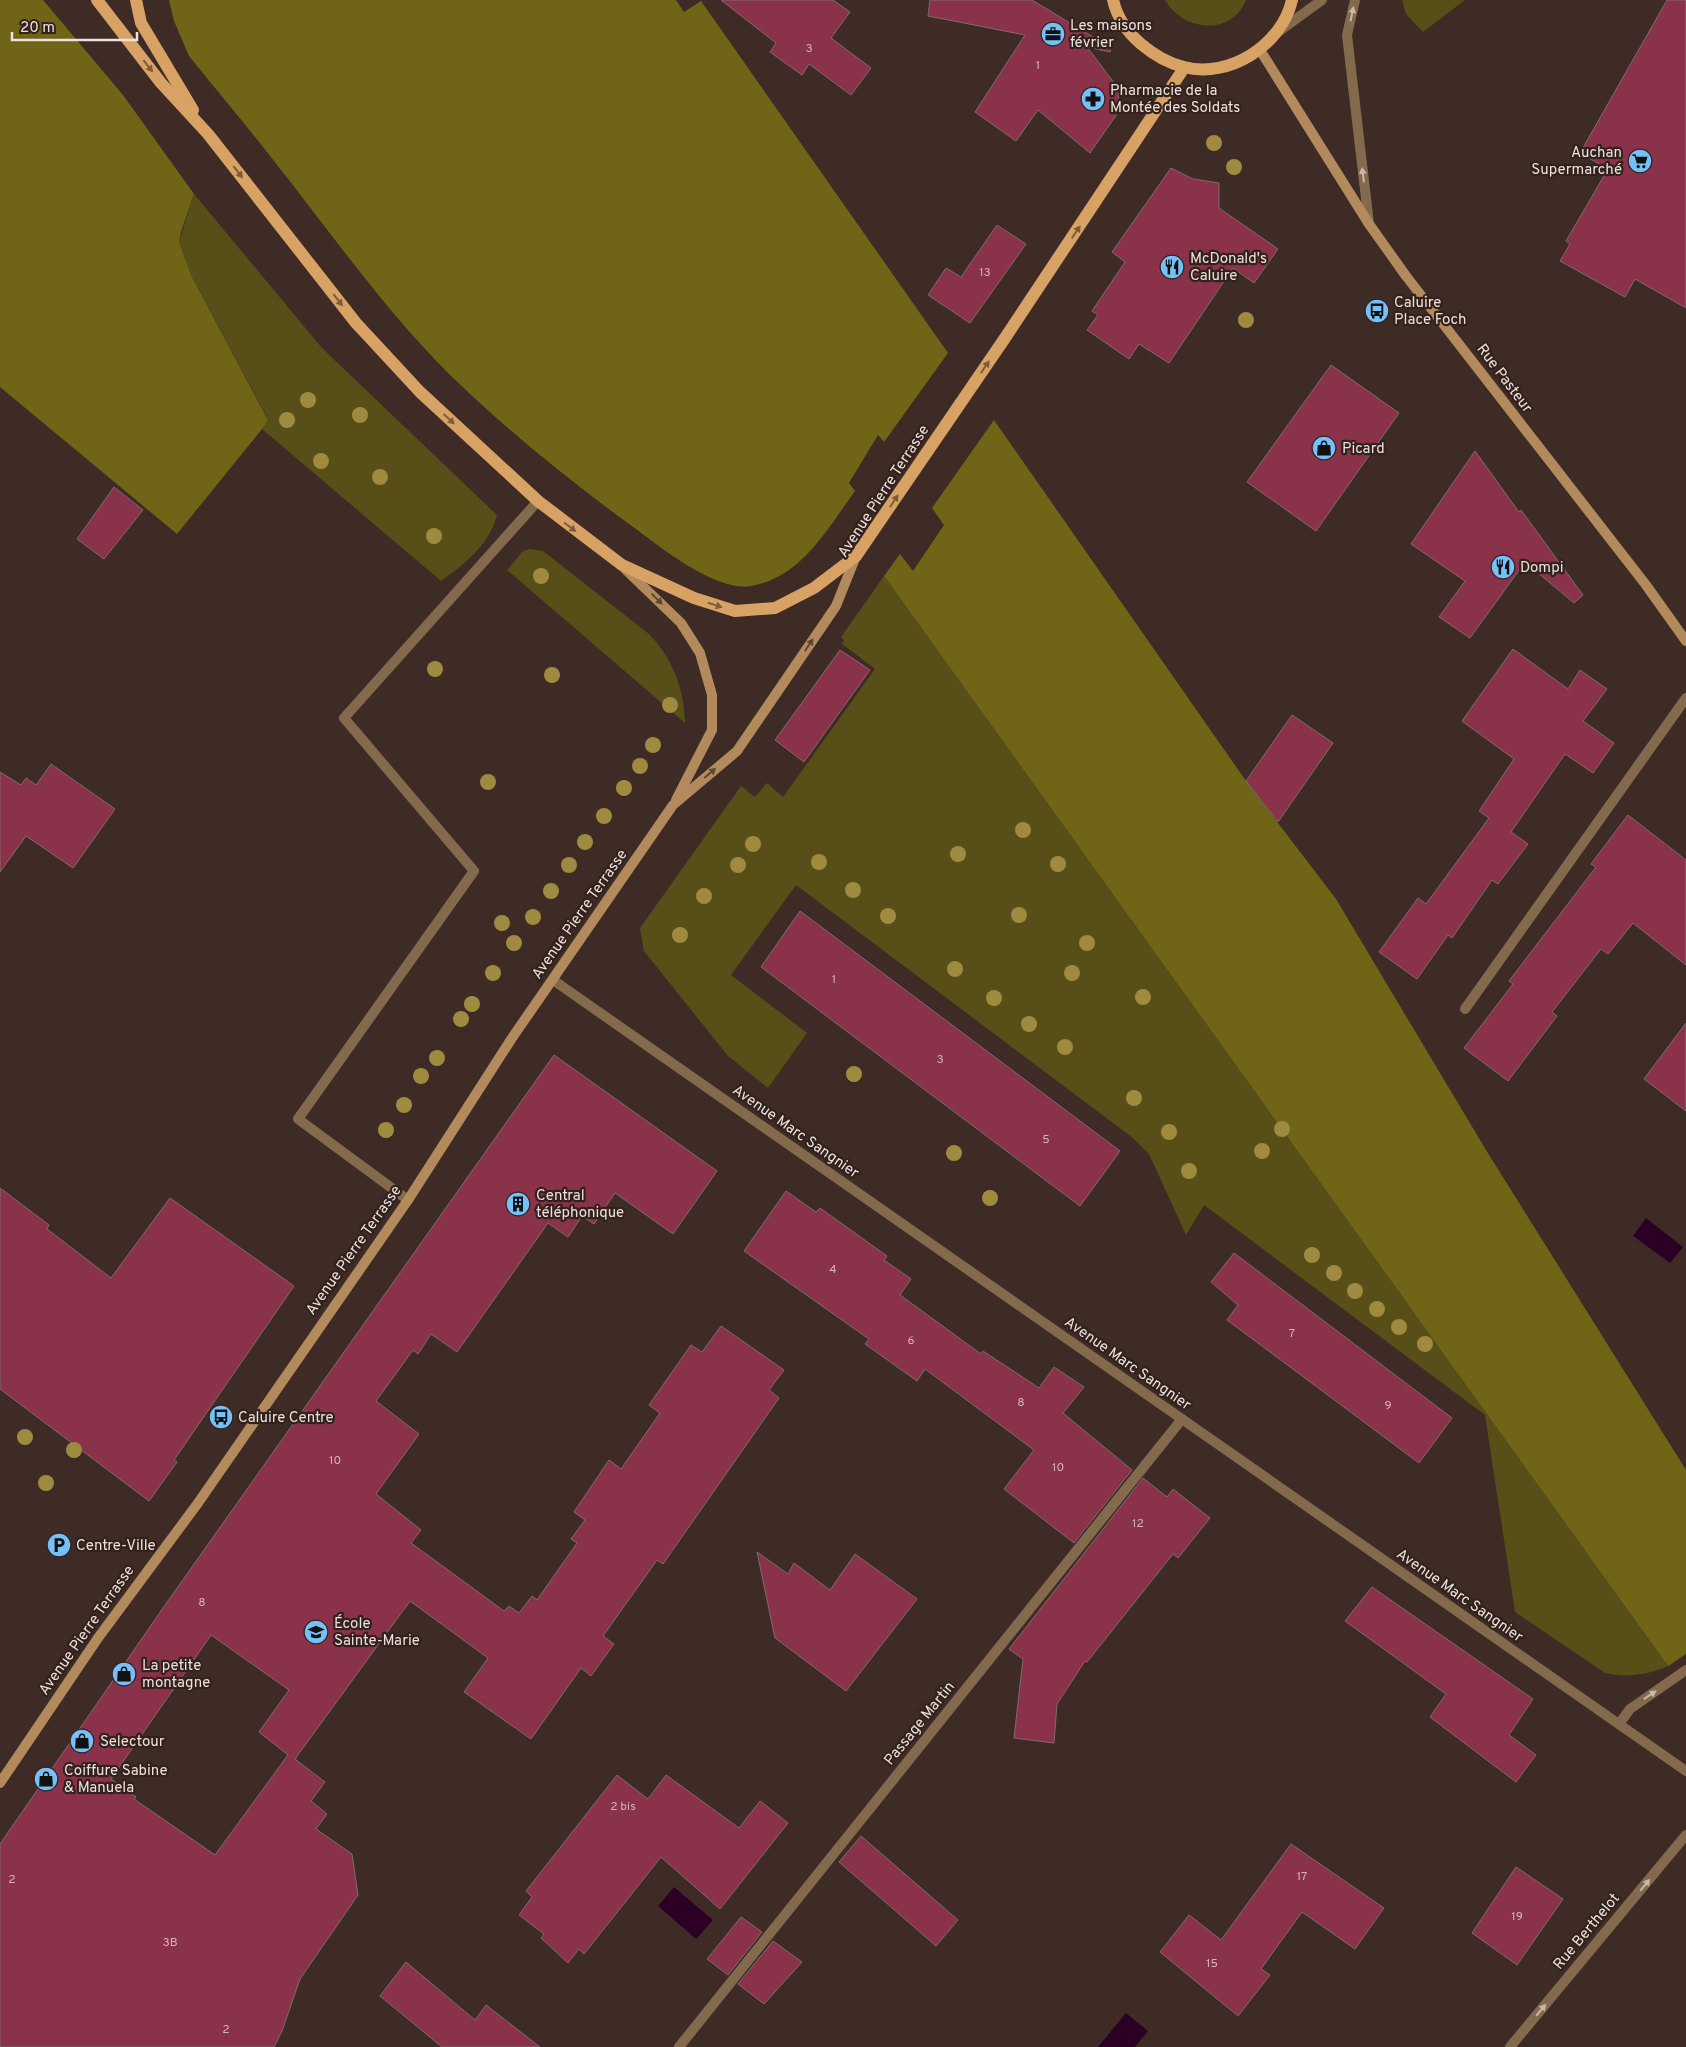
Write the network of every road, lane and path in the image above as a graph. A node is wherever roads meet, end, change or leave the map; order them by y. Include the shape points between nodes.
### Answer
1 (97, 0) edge
2 (136, 0) edge
3 (1113, 0) edge
4 (1292, 0) edge
5 (1322, 0) edge
6 (1354, 0) edge
7 (1277, 32) junction
8 (1260, 50) junction
9 (1184, 68) junction
10 (208, 134) junction
11 (1369, 224) junction
12 (538, 501) junction
13 (856, 556) junction
14 (622, 566) junction
15 (1686, 641) edge
16 (1686, 698) edge
17 (674, 805) junction
18 (553, 980) junction
19 (1465, 1009) dead end
20 (408, 1200) junction
21 (1182, 1419) junction
22 (1686, 1670) edge
23 (1619, 1724) junction
24 (1686, 1771) edge
25 (0, 1783) edge
26 (1686, 1835) edge
27 (679, 2047) edge
28 (1510, 2047) edge

1 -> 10 main road via 161,83
2 - 10 main road via 141,23
3 - 9 main road via 1115,10 1131,36 1155,56
4 - 7 main road
5 - 7 street
11 -> 6 street via 1347,35
7 - 8 main road
8 - 9 main road via 1236,63 1211,69
8 - 11 main road, Rue Pasteur
13 -> 9 main road, Avenue Pierre Terrasse via 1011,330
10 -> 12 main road via 356,323 420,392
11 - 15 main road, Rue Pasteur via 1646,584
12 -> 14 main road
12 - 20 street via 344,718 474,871 298,1118
14 -> 13 main road via 694,598 735,611 775,608 814,588
17 -> 13 main road, Avenue Pierre Terrasse via 737,751 836,606
14 -> 17 main road via 681,623 700,653 712,695 712,730
16 - 19 street
17 - 18 main road, Avenue Pierre Terrasse
18 - 20 main road, Avenue Pierre Terrasse
18 - 21 street, Avenue Marc Sangnier
20 - 25 main road, Avenue Pierre Terrasse via 198,1503 98,1638
21 - 23 street, Avenue Marc Sangnier
21 - 27 street, Passage Martin
23 -> 22 street via 1630,1709
23 - 24 street, Avenue Marc Sangnier
28 -> 26 street, Rue Berthelot

